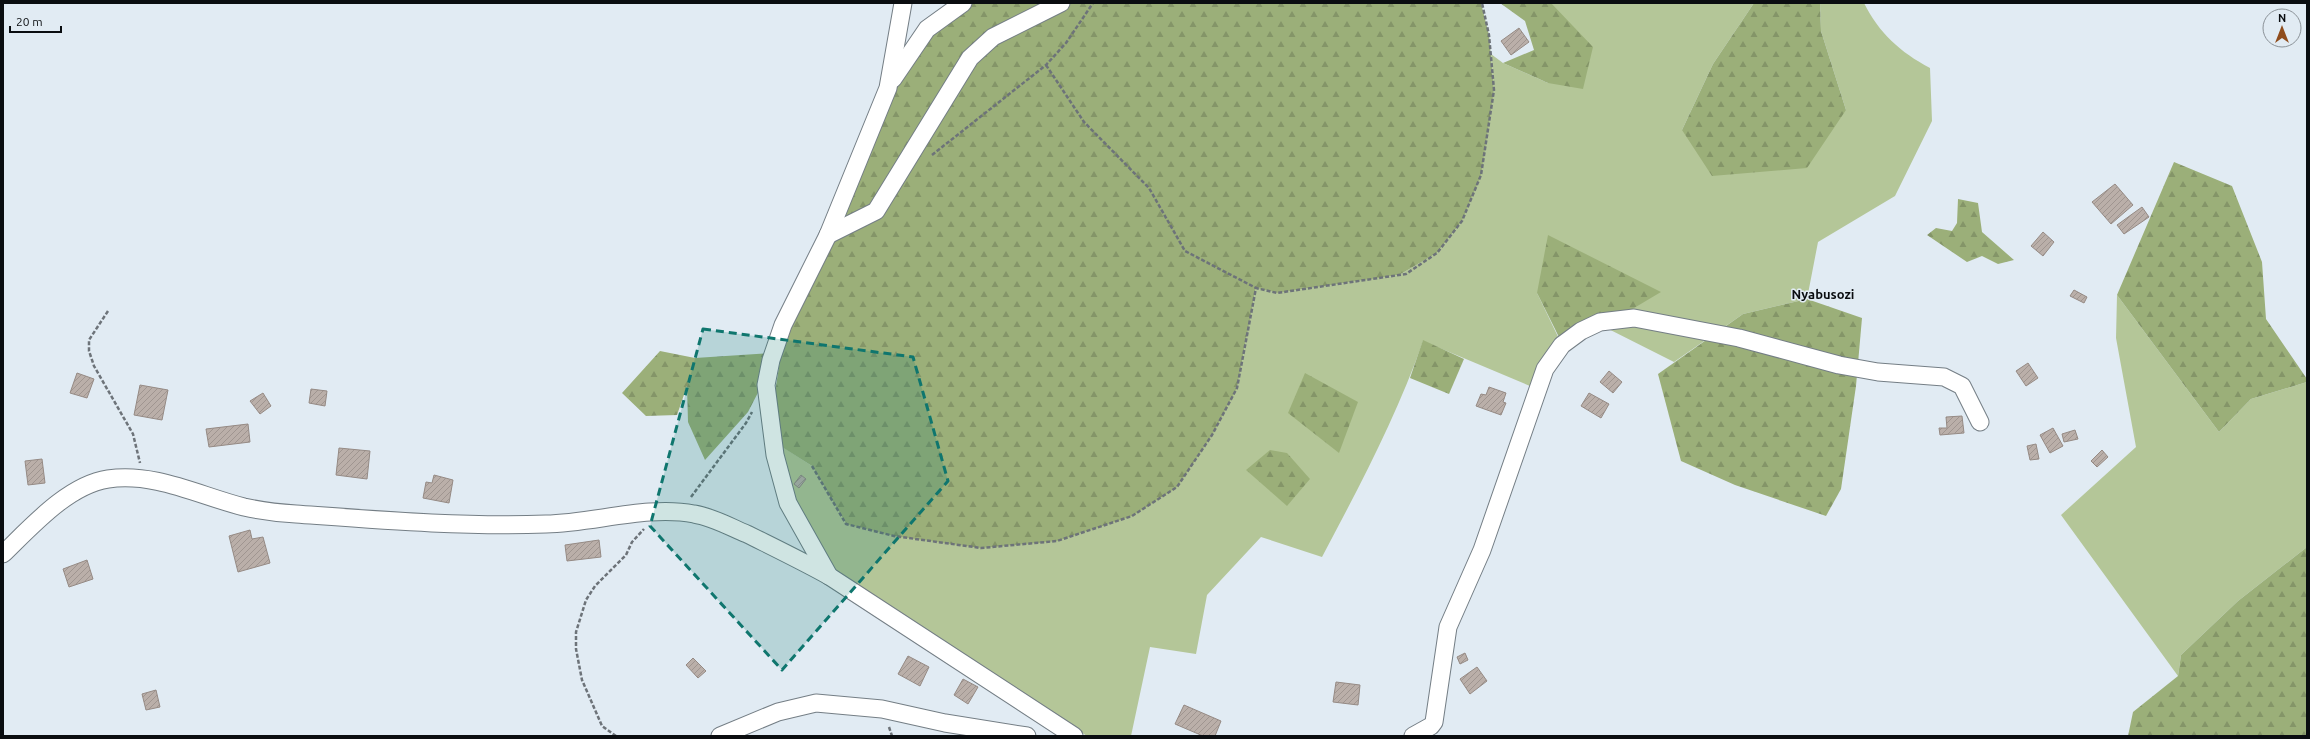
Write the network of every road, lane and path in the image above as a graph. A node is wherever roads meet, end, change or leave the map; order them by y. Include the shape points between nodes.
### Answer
1 (903, 3) edge
2 (963, 3) edge
3 (1061, 3) edge
4 (1093, 3) edge
5 (1482, 3) edge
6 (1046, 65) junction
7 (888, 88) junction
8 (929, 157) dead end
9 (828, 235) junction
10 (1256, 288) junction
11 (108, 310) dead end
12 (753, 410) dead end
13 (1980, 422) dead end
14 (812, 466) dead end
15 (143, 478) junction
16 (688, 501) dead end
17 (658, 512) junction
18 (3, 554) edge
19 (829, 576) junction
20 (616, 736) edge
21 (720, 736) edge
22 (1027, 736) edge
23 (1074, 736) edge
24 (1413, 736) edge

1 - 7 street
2 - 7 street via 927,29
3 - 9 street via 993,37 970,58 876,211
4 - 6 path via 1066,43
5 - 10 path via 1489,35 1494,90 1481,175 1462,221 1437,253 1406,274 1277,293
6 - 8 path
6 - 10 path via 1084,122 1149,188 1185,251
7 - 9 street
9 - 19 street via 783,325 770,360 766,385 771,433 783,489 788,503
10 - 14 path via 1237,388 1212,435 1177,487 1132,516 1057,541 981,548 894,536 846,524
11 - 15 path via 90,340 89,350 94,366 134,434
12 - 16 path
13 - 24 street via 1962,386 1944,377 1839,366 1739,338 1634,318 1600,322 1581,331 1562,345 1545,369 1482,550 1448,627 1434,722
15 - 17 street via 245,507 295,514 520,525 568,524
15 - 18 street via 108,479 86,485 42,517
17 - 19 street via 697,514 723,523
17 - 20 path via 632,542 626,555 589,595 576,632 576,649 582,680 602,726
19 - 23 street
21 - 22 street via 778,712 816,703 876,708 945,723

